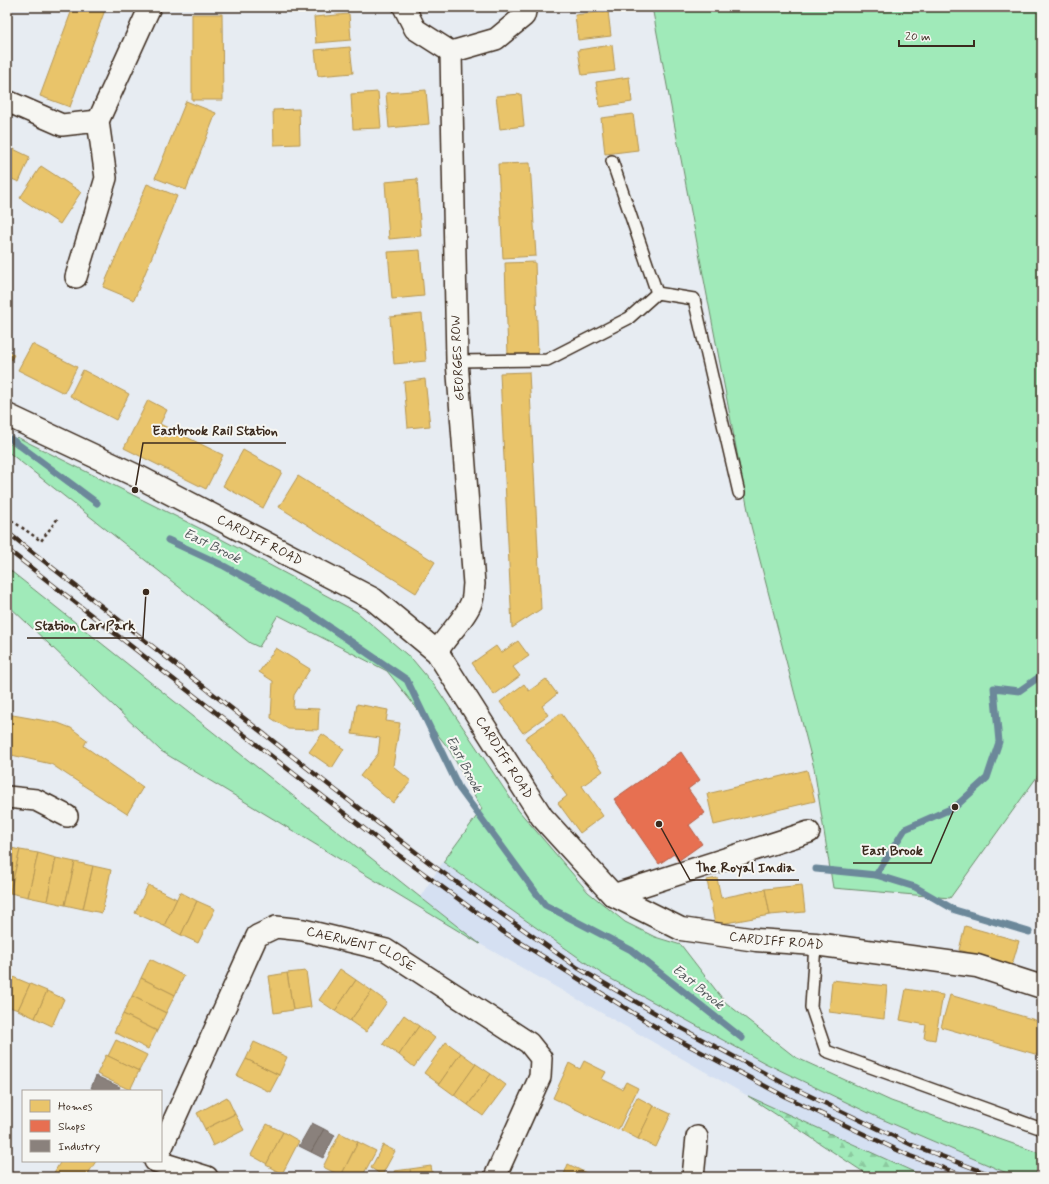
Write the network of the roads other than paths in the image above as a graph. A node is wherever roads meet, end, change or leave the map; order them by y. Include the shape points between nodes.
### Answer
1 (150, 7) edge
2 (404, 7) edge
3 (526, 7) edge
4 (451, 52) junction
5 (7, 101) edge
6 (98, 121) junction
7 (612, 161) dead end
8 (76, 277) dead end
9 (657, 293) junction
10 (457, 361) junction
11 (7, 415) edge
12 (739, 493) dead end
13 (437, 652) junction
14 (7, 797) edge
15 (68, 816) dead end
16 (809, 832) dead end
17 (613, 895) junction
18 (814, 944) junction
19 (1042, 987) edge
20 (1042, 1129) edge
21 (697, 1137) dead end
22 (162, 1147) edge
23 (154, 1162) edge
24 (158, 1162) edge
25 (146, 1177) edge
26 (207, 1177) edge
27 (495, 1177) edge
28 (692, 1177) edge

1 - 6 street
2 - 4 street via 415,29
3 - 4 street via 524,16 496,39
4 - 10 street, GEORGES ROW
5 - 6 street via 62,125
6 - 8 street via 106,178
7 - 9 lane
9 - 10 lane via 629,318 547,360
9 - 12 lane via 694,299
10 - 13 street, GEORGES ROW via 474,584 472,602
11 - 13 main road, CARDIFF ROAD via 141,478 373,599
13 - 17 main road, CARDIFF ROAD via 542,817
14 - 15 street via 36,800
16 - 17 street
17 - 18 main road, CARDIFF ROAD via 681,929 756,940
18 - 19 main road, CARDIFF ROAD via 977,966
18 - 20 lane via 811,1006 826,1051
21 - 28 street
22 - 27 street, CAERWENT CLOSE via 256,936 276,927 303,930 386,950 529,1044 541,1058 540,1078
23 - 25 street
24 - 26 street

